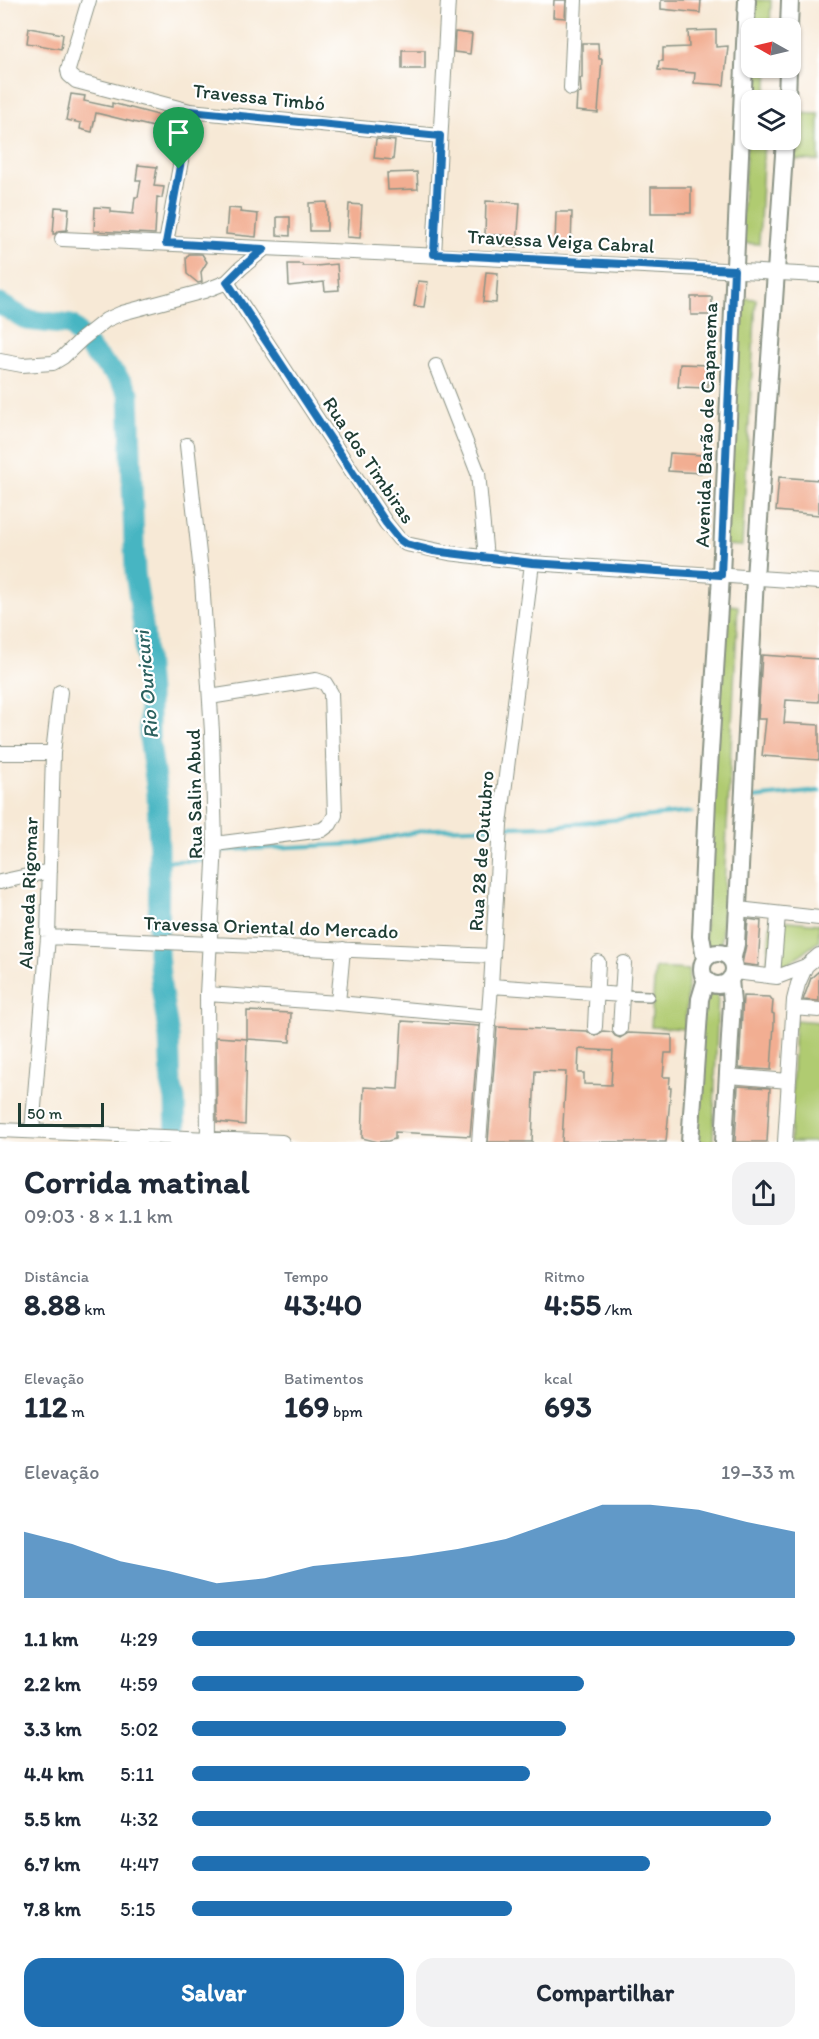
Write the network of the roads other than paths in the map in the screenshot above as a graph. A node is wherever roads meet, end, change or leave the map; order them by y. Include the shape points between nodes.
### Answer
1 (89, 0) edge
2 (448, 0) edge
3 (575, 0) edge
4 (747, 0) edge
5 (790, 0) edge
6 (789, 18) edge
7 (571, 88) dead end
8 (190, 111) junction
9 (440, 136) junction
10 (784, 150) edge
11 (62, 239) dead end
12 (166, 243) junction
13 (264, 249) junction
14 (434, 254) junction
15 (734, 270) junction
16 (776, 273) junction
17 (819, 275) edge
18 (227, 282) junction
19 (0, 361) edge
20 (436, 366) dead end
21 (188, 445) dead end
22 (486, 558) junction
23 (532, 563) junction
24 (721, 575) junction
25 (755, 578) junction
26 (819, 582) edge
27 (60, 692) dead end
28 (210, 697) junction
29 (0, 753) edge
30 (53, 753) junction
31 (216, 844) junction
32 (50, 871) junction
33 (0, 882) edge
34 (738, 909) junction
35 (778, 914) junction
36 (819, 918) edge
37 (48, 937) junction
38 (210, 943) junction
39 (343, 949) junction
40 (819, 955) edge
41 (493, 956) junction
42 (705, 959) junction
43 (598, 962) dead end
44 (624, 963) dead end
45 (806, 966) junction
46 (732, 971) junction
47 (775, 977) junction
48 (706, 979) junction
49 (491, 986) junction
50 (207, 994) junction
51 (596, 994) junction
52 (622, 995) junction
53 (649, 996) dead end
54 (338, 1003) junction
55 (794, 1004) junction
56 (819, 1010) edge
57 (489, 1017) junction
58 (595, 1027) dead end
59 (620, 1029) dead end
60 (729, 1076) junction
61 (789, 1081) junction
62 (0, 1130) edge
63 (32, 1131) junction
64 (208, 1140) edge
65 (282, 1142) edge
66 (479, 1142) edge
67 (690, 1142) edge
68 (724, 1142) edge
69 (785, 1142) edge

1 - 8 street, Travessa Timbó via 69,75 76,81
2 - 9 street
3 - 7 street
4 - 15 street, Avenida Barão de Capanema
5 - 6 street
8 - 9 street, Travessa Timbó
8 - 12 street
9 - 14 street
10 - 16 street
11 - 12 street, Travessa Veiga Cabral
12 - 13 street, Travessa Veiga Cabral
13 - 14 street, Travessa Veiga Cabral
13 - 18 street
14 - 15 street, Travessa Veiga Cabral
15 - 16 street, Travessa Veiga Cabral
15 - 24 street, Avenida Barão de Capanema
16 - 17 street, Travessa Veiga Cabral
16 - 25 street
18 - 19 street via 106,320 53,363 22,365
18 - 22 street, Rua dos Timbiras via 399,539 415,547
20 - 22 street via 478,472
21 - 28 street, Rua Salin Abud
22 - 23 street, Rua dos Timbiras
23 - 24 street, Rua dos Timbiras
23 - 41 street, Rua 28 de Outubro via 500,825
24 - 25 street, Rua dos Timbiras
24 - 42 street, Avenida Barão de Capanema via 701,936
25 - 26 street, Rua dos Timbiras
25 - 34 street
27 - 30 street, Alameda Rigomar
28 - 31 street, Rua Salin Abud
28 - 31 street via 316,680 325,683 331,693 335,815 330,824 322,830
29 - 30 street
30 - 32 street, Alameda Rigomar
31 - 38 street, Rua Salin Abud
32 - 33 street
32 - 37 street, Alameda Rigomar
34 - 35 street
34 - 46 street
35 - 36 street
35 - 47 street
37 - 38 street, Travessa Oriental do Mercado
37 - 63 street, Alameda Rigomar
38 - 39 street, Travessa Oriental do Mercado
38 - 50 street, Rua Salin Abud
39 - 41 street, Travessa Oriental do Mercado
39 - 54 street
40 - 45 street
41 - 49 street, Rua 28 de Outubro
42 - 46 street via 725,954
42 - 48 street via 702,968
43 - 51 street
44 - 52 street
45 - 47 street
45 - 55 street
46 - 47 street
46 - 48 street via 721,984
46 - 60 street
47 - 55 street
48 - 67 street via 700,999
49 - 51 street
49 - 57 street, Rua 28 de Outubro
50 - 54 street
50 - 64 street, Rua Salin Abud
51 - 52 street
51 - 58 street
52 - 53 street
52 - 59 street
54 - 57 street
55 - 56 street
55 - 61 street
57 - 66 street, Rua 28 de Outubro
60 - 61 street
60 - 68 street
61 - 69 street
62 - 63 street
63 - 64 street
64 - 65 street

